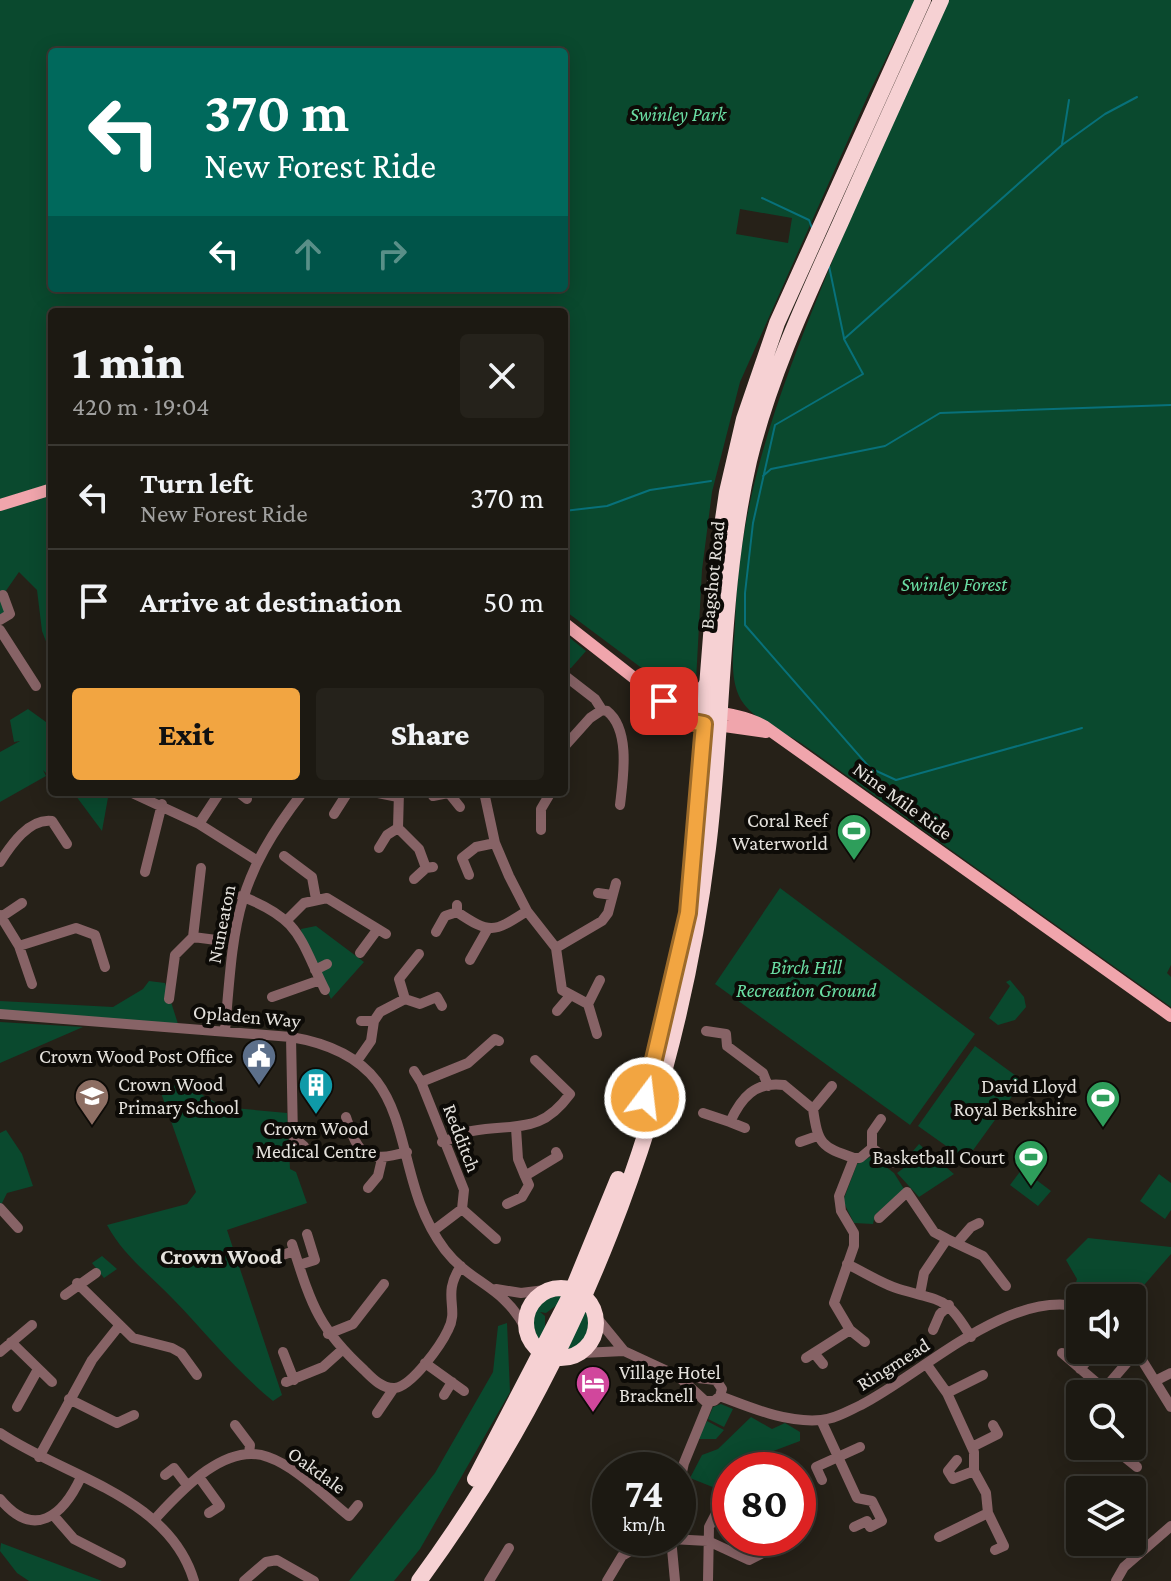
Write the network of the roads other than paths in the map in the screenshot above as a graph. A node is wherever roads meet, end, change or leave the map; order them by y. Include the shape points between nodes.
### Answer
1 (923, 0) edge
2 (941, 0) edge
3 (48, 490) edge
4 (0, 505) edge
5 (3, 595) dead end
6 (0, 620) edge
7 (568, 626) edge
8 (0, 630) edge
9 (707, 678) junction
10 (568, 679) edge
11 (36, 686) dead end
12 (667, 703) junction
13 (602, 710) junction
14 (712, 719) junction
15 (568, 743) edge
16 (145, 796) edge
17 (217, 796) edge
18 (300, 796) edge
19 (344, 796) edge
20 (398, 796) edge
21 (451, 796) edge
22 (485, 796) edge
23 (549, 796) edge
24 (162, 804) junction
25 (620, 805) dead end
26 (460, 807) dead end
27 (334, 814) dead end
28 (199, 824) junction
29 (398, 828) junction
30 (541, 830) dead end
31 (495, 843) junction
32 (67, 844) dead end
33 (379, 848) dead end
34 (284, 856) dead end
35 (256, 860) junction
36 (0, 862) edge
37 (201, 868) dead end
38 (145, 872) dead end
39 (469, 875) dead end
40 (414, 879) dead end
41 (616, 883) dead end
42 (598, 893) dead end
43 (612, 895) junction
44 (241, 896) junction
45 (316, 899) junction
46 (1007, 901) junction
47 (22, 903) dead end
48 (527, 911) junction
49 (287, 920) junction
50 (2, 922) edge
51 (487, 930) junction
52 (436, 932) dead end
53 (193, 937) junction
54 (232, 942) junction
55 (19, 946) junction
56 (556, 948) junction
57 (360, 953) dead end
58 (419, 954) dead end
59 (470, 960) dead end
60 (327, 964) dead end
61 (105, 967) dead end
62 (320, 980) junction
63 (600, 980) dead end
64 (32, 984) dead end
65 (276, 994) dead end
66 (569, 997) junction
67 (169, 999) dead end
68 (405, 999) junction
69 (442, 1006) dead end
70 (590, 1008) junction
71 (557, 1011) dead end
72 (0, 1014) edge
73 (1171, 1016) edge
74 (361, 1021) dead end
75 (374, 1021) junction
76 (1171, 1024) edge
77 (225, 1031) junction
78 (706, 1031) dead end
79 (597, 1034) dead end
80 (494, 1036) dead end
81 (291, 1037) junction
82 (535, 1060) dead end
83 (357, 1061) junction
84 (414, 1071) dead end
85 (421, 1082) junction
86 (654, 1084) junction
87 (768, 1086) junction
88 (832, 1086) dead end
89 (813, 1109) junction
90 (703, 1113) dead end
91 (346, 1117) dead end
92 (881, 1119) dead end
93 (730, 1122) junction
94 (516, 1128) junction
95 (745, 1128) dead end
96 (817, 1136) junction
97 (442, 1142) junction
98 (800, 1142) dead end
99 (304, 1146) dead end
100 (872, 1148) junction
101 (407, 1152) junction
102 (559, 1157) dead end
103 (854, 1158) junction
104 (382, 1159) junction
105 (893, 1163) dead end
106 (525, 1176) junction
107 (368, 1188) dead end
108 (507, 1204) dead end
109 (0, 1208) edge
110 (462, 1209) junction
111 (879, 1218) dead end
112 (979, 1223) dead end
113 (18, 1228) dead end
114 (433, 1231) junction
115 (307, 1234) dead end
116 (496, 1239) dead end
117 (952, 1241) junction
118 (274, 1258) dead end
119 (594, 1260) junction
120 (847, 1264) junction
121 (299, 1265) junction
122 (461, 1266) junction
123 (96, 1273) dead end
124 (77, 1283) junction
125 (384, 1284) dead end
126 (1006, 1286) dead end
127 (494, 1288) junction
128 (545, 1290) junction
129 (579, 1292) junction
130 (920, 1294) junction
131 (65, 1295) dead end
132 (1066, 1304) edge
133 (949, 1305) junction
134 (597, 1315) junction
135 (32, 1325) dead end
136 (119, 1326) junction
137 (850, 1330) junction
138 (933, 1330) dead end
139 (527, 1332) junction
140 (328, 1334) junction
141 (971, 1337) junction
142 (862, 1340) dead end
143 (11, 1342) junction
144 (342, 1350) junction
145 (624, 1351) junction
146 (0, 1352) edge
147 (283, 1352) dead end
148 (1062, 1353) dead end
149 (582, 1354) junction
150 (549, 1355) junction
151 (425, 1363) junction
152 (823, 1364) dead end
153 (1084, 1364) edge
154 (1123, 1364) edge
155 (1146, 1364) edge
156 (927, 1365) junction
157 (1080, 1369) junction
158 (37, 1371) junction
159 (1171, 1373) edge
160 (197, 1375) dead end
161 (983, 1375) dead end
162 (678, 1376) junction
163 (545, 1379) junction
164 (707, 1379) junction
165 (1091, 1380) edge
166 (1110, 1380) edge
167 (1157, 1380) junction
168 (52, 1382) dead end
169 (452, 1382) junction
170 (524, 1387) junction
171 (394, 1388) junction
172 (464, 1391) dead end
173 (699, 1393) junction
174 (947, 1393) junction
175 (444, 1395) dead end
176 (720, 1396) junction
177 (69, 1399) junction
178 (709, 1402) junction
179 (17, 1407) dead end
180 (1171, 1407) edge
181 (377, 1413) dead end
182 (134, 1415) dead end
183 (821, 1420) junction
184 (235, 1425) dead end
185 (993, 1425) dead end
186 (0, 1433) edge
187 (860, 1447) dead end
188 (972, 1447) junction
189 (689, 1452) edge
190 (249, 1454) junction
191 (39, 1457) junction
192 (837, 1458) junction
193 (957, 1460) dead end
194 (1129, 1460) edge
195 (1137, 1467) dead end
196 (974, 1471) junction
197 (165, 1475) dead end
198 (81, 1477) junction
199 (199, 1477) junction
200 (822, 1480) dead end
201 (187, 1485) junction
202 (0, 1499) edge
203 (358, 1505) dead end
204 (209, 1513) dead end
205 (988, 1513) junction
206 (54, 1516) junction
207 (712, 1519) edge
208 (154, 1520) junction
209 (1171, 1526) edge
210 (854, 1527) dead end
211 (939, 1537) dead end
212 (696, 1540) edge
213 (708, 1541) junction
214 (712, 1543) edge
215 (1002, 1543) dead end
216 (509, 1548) dead end
217 (622, 1556) edge
218 (673, 1556) edge
219 (121, 1563) dead end
220 (301, 1577) edge
221 (194, 1581) edge
222 (244, 1581) edge
223 (314, 1581) edge
224 (407, 1581) edge
225 (419, 1581) edge
226 (489, 1581) edge
227 (607, 1581) edge
228 (675, 1581) edge
229 (708, 1581) edge
230 (1116, 1581) edge

1 - 9 highway, Bagshot Road via 762,363 731,472
2 - 14 highway, Bagshot Road via 783,352 756,436 732,557
3 - 4 main road
5 - 6 street via 10,614
7 - 12 main road, Nine Mile Ride
8 - 11 street
9 - 12 main road via 695,697
9 - 14 highway, Bagshot Road
10 - 13 street
12 - 14 main road, Nine Mile Ride via 689,721
13 - 15 street
13 - 25 street via 615,717 622,732
14 - 46 main road, Nine Mile Ride via 755,721
14 - 86 highway, Bagshot Road via 677,974
14 - 86 highway, Bagshot Road via 709,836 697,917
16 - 24 street
17 - 28 street
18 - 35 street, Nuneaton
19 - 27 street
20 - 29 street
21 - 26 street
22 - 31 street
23 - 30 street via 541,809
24 - 28 street
24 - 38 street
28 - 35 street
29 - 33 street
29 - 40 street via 429,868
31 - 39 street via 476,847 462,858
31 - 48 street
32 - 36 street via 52,821 45,820 14,839
34 - 45 street via 312,877
35 - 44 street, Nuneaton
37 - 53 street
41 - 43 street
42 - 43 street
43 - 56 street via 602,921
44 - 49 street
44 - 54 street, Nuneaton
45 - 49 street
45 - 57 street via 344,906 381,932
46 - 73 main road, Nine Mile Ride
46 - 76 main road, Nine Mile Ride
47 - 50 street
48 - 51 street via 499,929
48 - 56 street
49 - 62 street via 302,938
50 - 55 street
51 - 52 street via 457,908
51 - 59 street
53 - 54 street
53 - 67 street via 175,955
54 - 77 street, Nuneaton
55 - 61 street via 76,928 95,935
55 - 64 street
56 - 66 street via 557,975
58 - 68 street via 399,979
60 - 62 street
62 - 65 street
63 - 70 street
66 - 70 street
66 - 71 street
68 - 69 street via 420,1004 437,997
68 - 75 street
70 - 79 street
72 - 77 street, Opladen Way
74 - 75 street
75 - 83 street via 371,1041
77 - 81 street, Opladen Way
78 - 87 street via 726,1034 727,1046 763,1073
80 - 85 street via 468,1063
81 - 83 street, Opladen Way via 333,1047
81 - 99 street via 293,1137
82 - 94 street via 570,1094 541,1123
83 - 101 street, Opladen Way via 388,1098
84 - 85 street, Redditch
85 - 97 street, Redditch
86 - 119 highway
87 - 89 street via 784,1085
87 - 93 street via 740,1101
88 - 89 street
89 - 96 street
90 - 93 street
91 - 104 street via 355,1145 366,1156
92 - 100 street via 872,1132
93 - 95 street
94 - 97 street via 470,1131
94 - 106 street
96 - 98 street
96 - 103 street via 828,1149
97 - 110 street, Redditch via 464,1190
100 - 103 street
100 - 105 street
101 - 104 street
101 - 114 street, Opladen Way
102 - 106 street
103 - 120 street via 839,1196 854,1233
104 - 107 street
106 - 108 street via 529,1185 522,1197
109 - 113 street
110 - 114 street
110 - 116 street
111 - 117 street via 907,1192 929,1226
112 - 117 street
114 - 122 street, Opladen Way
115 - 121 street via 315,1260
117 - 126 street via 992,1263
117 - 130 street via 924,1273
118 - 121 street via 293,1247
119 - 128 highway
119 - 129 highway
119 - 134 highway
120 - 130 street via 896,1289
120 - 137 street via 834,1303
121 - 140 street
122 - 127 street, Opladen Way
122 - 151 street via 449,1285 451,1326
123 - 124 street
124 - 131 street
124 - 136 street
125 - 140 street via 368,1314
127 - 128 street, Opladen Way
127 - 139 street, Opladen Way
128 - 129 highway
128 - 139 highway via 530,1307
129 - 134 highway
129 - 150 highway
130 - 133 street
132 - 141 street, Ringmead via 1037,1307
133 - 138 street
133 - 141 street
134 - 145 street
134 - 149 highway via 593,1338
135 - 143 street
136 - 160 street via 133,1338 181,1353
136 - 177 street
137 - 142 street
137 - 152 street via 810,1356
139 - 150 highway via 535,1347
139 - 170 highway
140 - 144 street
141 - 156 street, Ringmead
143 - 146 street
143 - 158 street
144 - 147 street via 323,1367 290,1381
144 - 171 street via 381,1385
145 - 149 street
145 - 162 street
148 - 157 street
149 - 150 highway
149 - 163 highway
150 - 163 highway
150 - 170 highway
151 - 169 street
151 - 171 street
153 - 157 street
154 - 166 street
155 - 167 street
156 - 174 street
156 - 183 street, Ringmead via 875,1398
157 - 165 street
158 - 168 street
158 - 179 street
159 - 167 street
161 - 174 street
162 - 164 street
162 - 173 street
163 - 225 highway
164 - 173 street
164 - 176 street via 719,1383
167 - 180 street
169 - 172 street
169 - 175 street
170 - 224 highway via 480,1472
171 - 181 street
173 - 178 street
174 - 188 street
176 - 178 street
176 - 183 street, Ringmead via 777,1416
177 - 182 street via 117,1423
177 - 191 street
178 - 189 street
183 - 192 street
184 - 190 street via 250,1445
185 - 188 street via 998,1434
186 - 191 street
187 - 192 street
188 - 196 street
190 - 199 street
190 - 203 street, Oakdale via 269,1457 349,1516
191 - 198 street
192 - 200 street via 816,1467
192 - 210 street via 857,1498 872,1501 882,1521
193 - 196 street via 948,1471 953,1479
194 - 195 street
196 - 205 street via 986,1493
197 - 201 street via 174,1468
198 - 206 street via 65,1508
198 - 208 street
199 - 201 street
199 - 204 street via 220,1506
201 - 208 street
202 - 206 street via 34,1520
205 - 211 street
205 - 215 street
206 - 219 street via 74,1539
207 - 213 street
208 - 221 street via 182,1553
209 - 230 street via 1124,1567
212 - 213 street
213 - 214 street
213 - 229 street
216 - 226 street
217 - 227 street
218 - 228 street
220 - 222 street via 277,1560 266,1562
220 - 223 street

